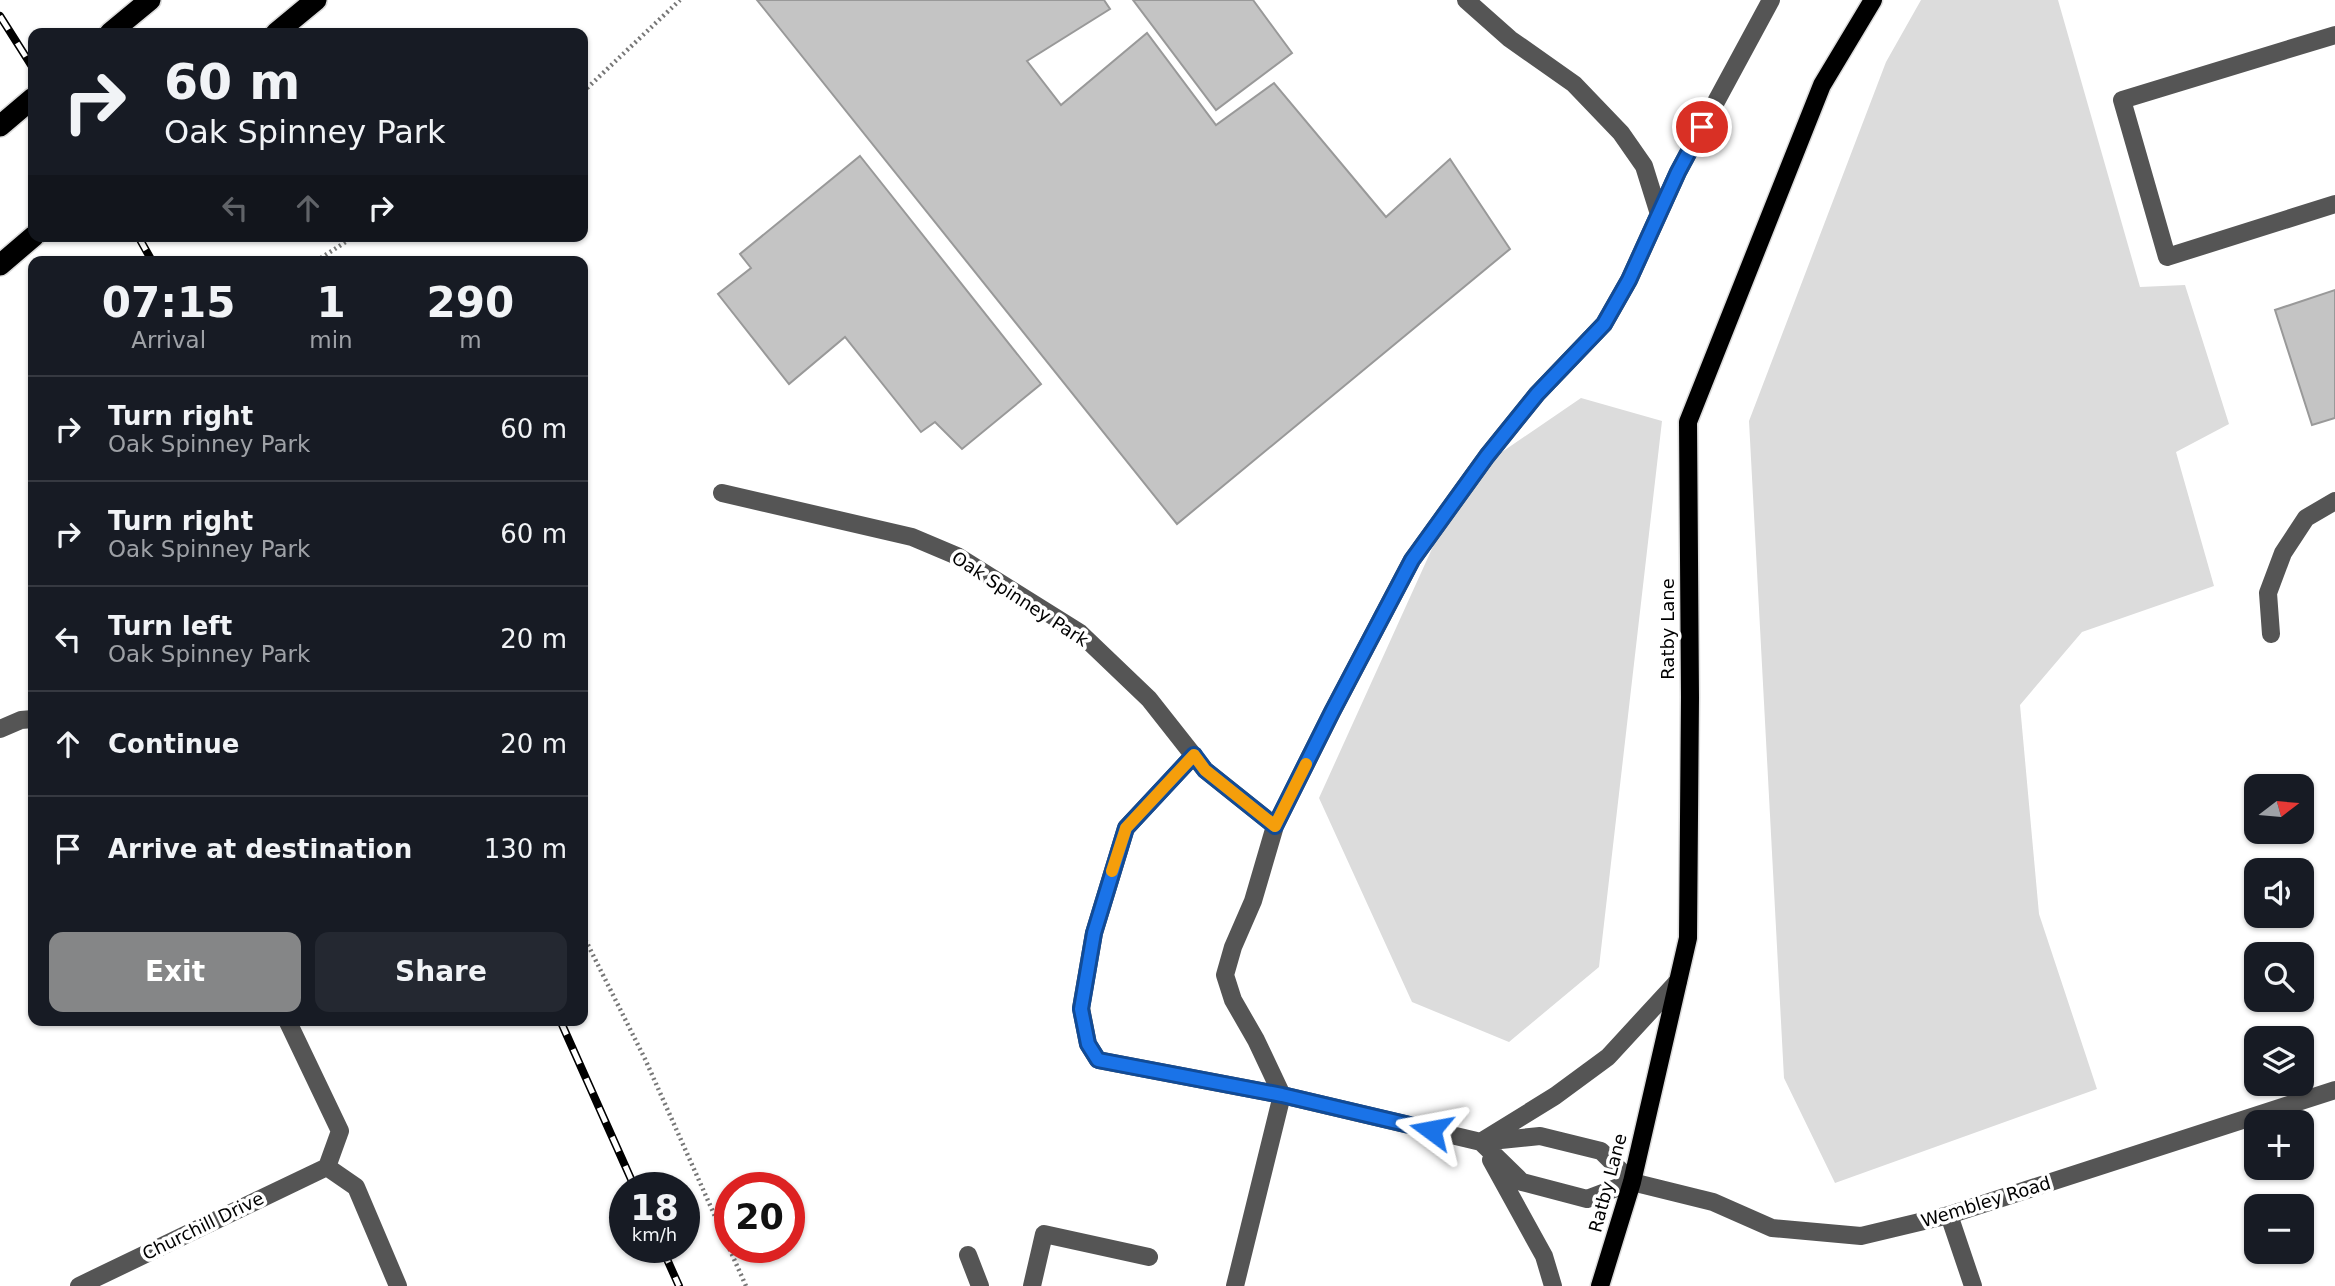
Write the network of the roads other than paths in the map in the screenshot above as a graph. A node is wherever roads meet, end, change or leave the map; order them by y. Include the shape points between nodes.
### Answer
1 (150, 0) edge
2 (316, 0) edge
3 (1466, 0) edge
4 (1771, 0) edge
5 (1873, 0) edge
6 (116, 28) edge
7 (282, 28) edge
8 (2335, 35) edge
9 (28, 102) edge
10 (0, 126) edge
11 (2335, 204) edge
12 (1659, 214) junction
13 (28, 241) edge
14 (0, 265) edge
15 (722, 493) dead end
16 (2335, 500) edge
17 (2271, 634) dead end
18 (28, 719) edge
19 (0, 729) edge
20 (1194, 755) junction
21 (1275, 826) junction
22 (1678, 981) junction
23 (290, 1026) edge
24 (2335, 1090) edge
25 (1282, 1095) junction
26 (1481, 1142) junction
27 (327, 1167) junction
28 (1632, 1182) junction
29 (1950, 1215) junction
30 (968, 1255) dead end
31 (1150, 1257) dead end
32 (79, 1286) edge
33 (398, 1286) edge
34 (980, 1286) edge
35 (1032, 1286) edge
36 (1235, 1286) edge
37 (1553, 1286) edge
38 (1600, 1286) edge
39 (1973, 1286) edge

1 - 6 highway
2 - 7 highway
3 - 12 street via 1510,39 1574,84 1621,133 1644,166
4 - 12 street
5 - 22 main road, Ratby Lane via 1822,85 1688,422 1688,938
8 - 11 street via 2122,100 2167,257
9 - 10 highway
12 - 21 street via 1604,324 1537,394 1412,560
13 - 14 highway
15 - 20 street, Oak Spinney Park via 912,537 957,556 1080,633 1149,699
16 - 17 street via 2306,518 2283,554 2268,593
18 - 19 street
20 - 21 street, Oak Spinney Park via 1205,770
20 - 25 street via 1126,828 1094,933 1081,1009 1088,1044 1098,1060
21 - 25 street via 1225,975 1233,1000
22 - 26 street via 1608,1057
22 - 28 main road, Ratby Lane
23 - 27 street via 340,1131
24 - 29 street, Wembley Road
25 - 26 street
25 - 36 street
26 - 28 street via 1540,1136 1601,1151
26 - 28 street via 1522,1182 1587,1199
26 - 37 street via 1544,1256
27 - 32 street, Churchill Drive
27 - 33 street via 356,1187
28 - 29 street, Wembley Road via 1713,1202 1772,1228 1861,1236
28 - 38 main road, Ratby Lane
29 - 39 street
30 - 34 street
31 - 35 street via 1044,1234

